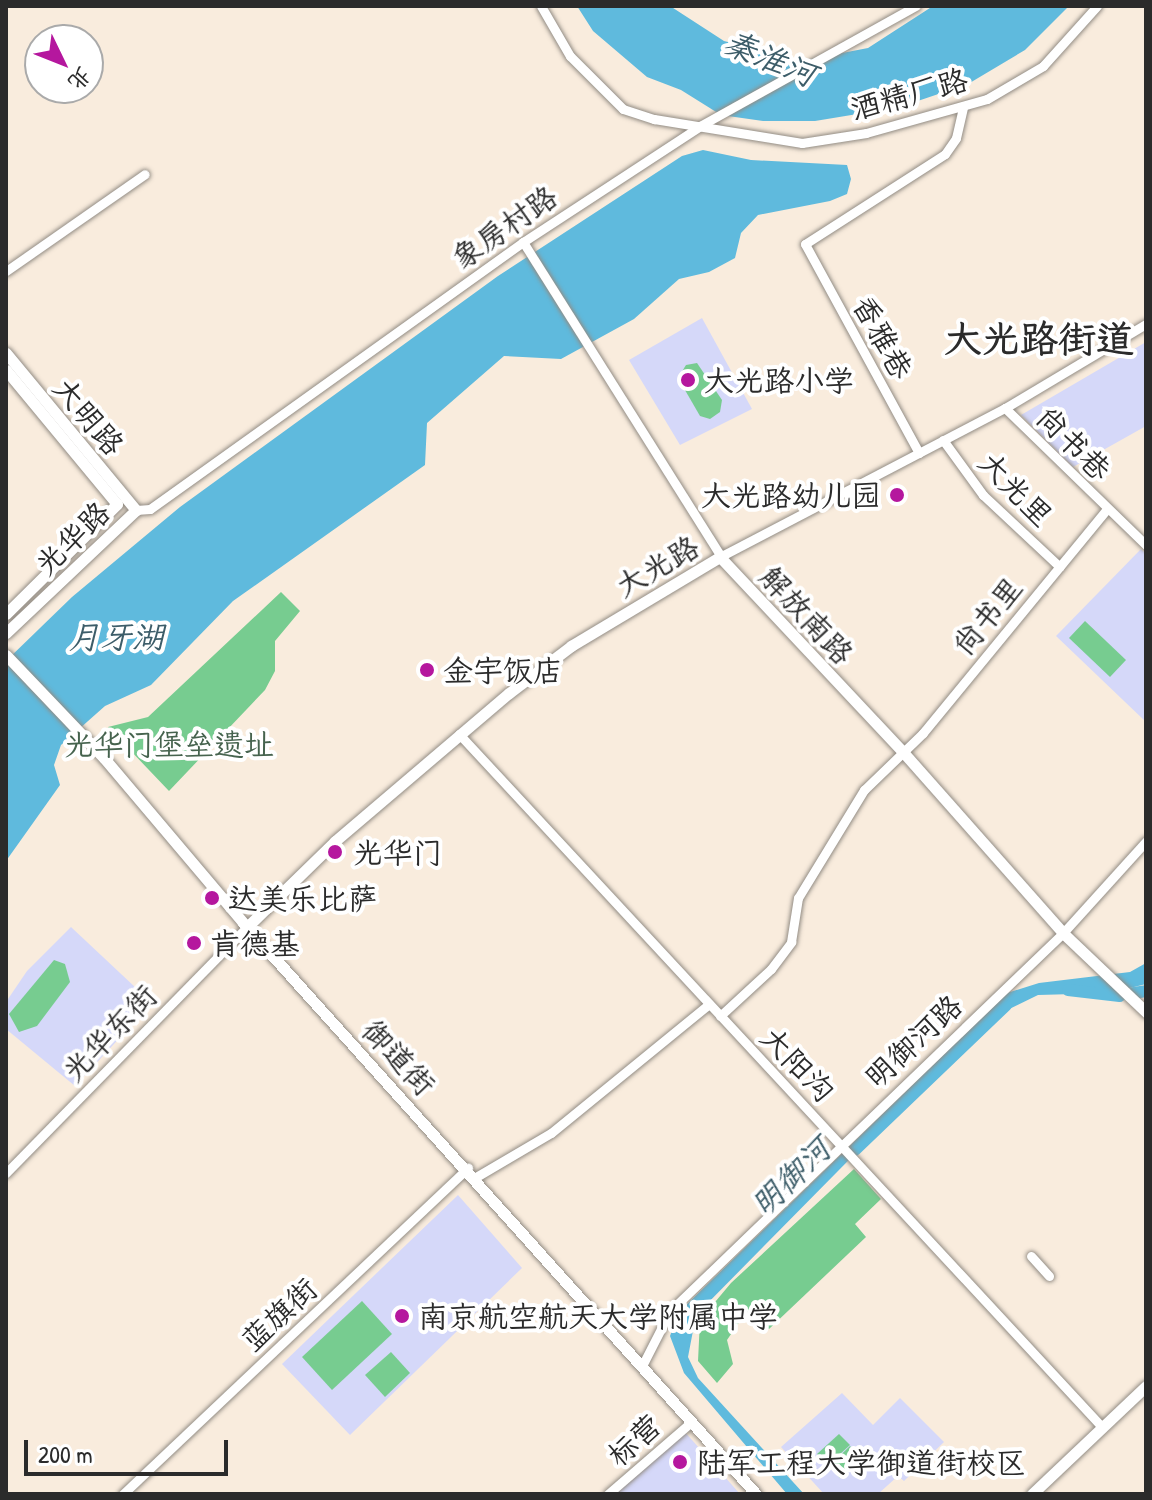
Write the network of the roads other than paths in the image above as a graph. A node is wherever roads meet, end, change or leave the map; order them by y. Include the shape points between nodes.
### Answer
1 (541, 6) edge
2 (916, 6) edge
3 (1097, 6) edge
4 (963, 108) junction
5 (700, 126) junction
6 (145, 174) dead end
7 (523, 242) junction
8 (6, 271) edge
9 (1146, 324) edge
10 (6, 353) edge
11 (6, 370) edge
12 (1005, 408) junction
13 (943, 440) junction
14 (919, 453) junction
15 (1107, 509) junction
16 (136, 510) junction
17 (1146, 545) edge
18 (720, 557) junction
19 (1060, 567) junction
20 (6, 614) edge
21 (6, 633) edge
22 (6, 655) edge
23 (459, 734) junction
24 (903, 752) junction
25 (335, 841) joint
26 (1146, 841) edge
27 (247, 927) junction
28 (1063, 933) junction
29 (709, 1004) junction
30 (1145, 1011) edge
31 (720, 1016) junction
32 (841, 1142) junction
33 (6, 1173) edge
34 (472, 1173) junction
35 (1031, 1256) dead end
36 (1049, 1276) dead end
37 (642, 1366) junction
38 (1145, 1389) edge
39 (691, 1422) junction
40 (1102, 1427) junction
41 (123, 1494) edge
42 (608, 1494) edge
43 (756, 1494) edge
44 (1032, 1494) edge

1 - 5 street, 酒精厂路 via 570,56 623,109
2 - 5 street, 象房村路
3 - 4 street, 酒精厂路 via 1043,66
4 - 5 street, 酒精厂路 via 802,143
4 - 14 street, 香雅巷 via 956,138 945,154 805,244
5 - 7 street, 象房村路
6 - 8 street
7 - 16 street, 象房村路 via 150,509
7 - 18 street, 解放南路
9 - 12 street, 大光路
10 - 16 main road, 大明路
11 - 20 main road, 大明路 via 117,504
12 - 13 street, 大光路
12 - 15 street, 尚书巷
13 - 14 street, 大光路
13 - 19 street, 大光里 via 983,495
14 - 18 street, 大光路
15 - 17 street, 尚书巷
15 - 19 street, 尚书里
16 - 21 main road, 光华路
18 - 23 street, 大光路 via 571,646
18 - 24 street, 解放南路
19 - 24 street, 尚书里
22 - 27 main road, 御道街 via 104,758
23 - 25 street, 大光路
23 - 29 street, 大阳沟
24 - 28 street, 解放南路
24 - 31 street, 尚书里 via 864,790 829,843 798,898 791,942 771,969
25 - 27 main road
26 - 28 street, 明御河路
27 - 33 street, 光华东街
27 - 34 main road, 御道街
28 - 30 main road
28 - 30 street, 解放南路
28 - 32 street, 明御河路
29 - 31 street, 大阳沟
29 - 34 street, 蓝旗街 via 551,1133
31 - 32 street, 大阳沟
32 - 37 street, 明御河路 via 670,1311
32 - 40 street, 大阳沟
34 - 37 main road, 御道街
34 - 41 street, 蓝旗街
35 - 36 street
37 - 39 main road, 御道街
38 - 40 main road
39 - 42 street, 标营
39 - 43 main road, 御道街
40 - 44 main road

